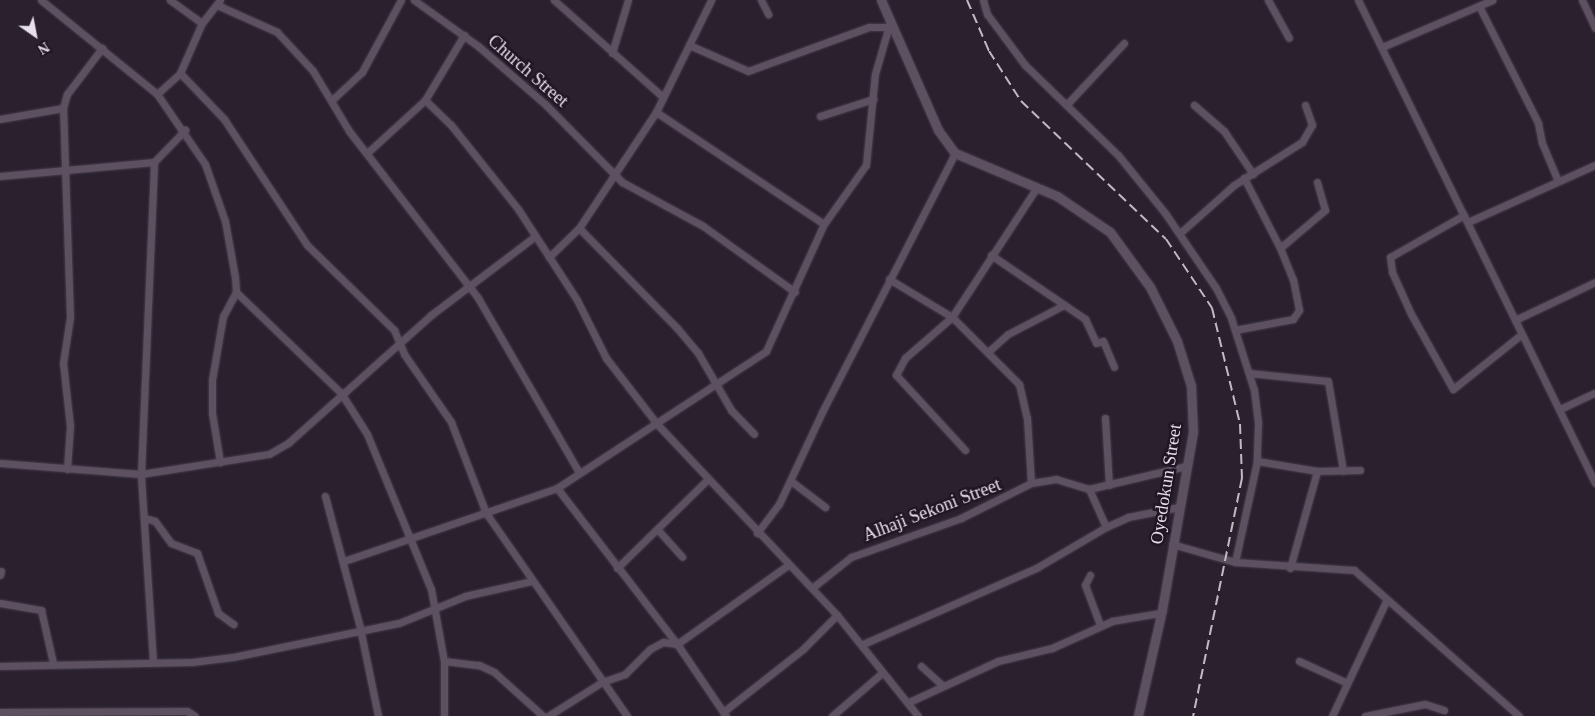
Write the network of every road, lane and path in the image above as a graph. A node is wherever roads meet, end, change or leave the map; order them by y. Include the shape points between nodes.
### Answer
1 (41, 0) edge
2 (170, 0) edge
3 (401, 0) edge
4 (414, 0) edge
5 (554, 0) edge
6 (628, 0) edge
7 (711, 0) edge
8 (761, 0) edge
9 (881, 0) edge
10 (984, 0) edge
11 (1268, 0) edge
12 (1358, 0) edge
13 (1492, 0) edge
14 (1582, 0) edge
15 (219, 2) edge
16 (1479, 6) junction
17 (768, 14) dead end
18 (890, 22) junction
19 (202, 23) junction
20 (1595, 28) edge
21 (464, 35) junction
22 (1289, 38) dead end
23 (1124, 44) dead end
24 (688, 45) junction
25 (1382, 47) junction
26 (102, 48) junction
27 (612, 53) junction
28 (180, 73) junction
29 (157, 94) junction
30 (663, 97) junction
31 (873, 99) junction
32 (332, 100) junction
33 (425, 100) junction
34 (1068, 103) junction
35 (1194, 105) dead end
36 (1305, 105) dead end
37 (63, 108) junction
38 (656, 112) junction
39 (820, 116) dead end
40 (0, 119) edge
41 (185, 130) junction
42 (367, 153) junction
43 (955, 153) junction
44 (154, 162) junction
45 (1595, 165) edge
46 (67, 169) junction
47 (613, 173) junction
48 (1253, 174) junction
49 (0, 176) edge
50 (1244, 178) junction
51 (1558, 181) junction
52 (1317, 182) dead end
53 (1037, 187) junction
54 (1466, 218) junction
55 (824, 224) junction
56 (579, 228) junction
57 (1180, 233) junction
58 (534, 237) junction
59 (1280, 248) junction
60 (991, 255) junction
61 (549, 258) junction
62 (889, 279) junction
63 (1595, 282) edge
64 (467, 286) junction
65 (236, 292) junction
66 (795, 292) junction
67 (1062, 306) junction
68 (952, 317) junction
69 (1516, 320) junction
70 (1235, 330) junction
71 (1522, 334) junction
72 (399, 343) junction
73 (989, 351) junction
74 (1114, 367) dead end
75 (1249, 373) junction
76 (718, 386) junction
77 (341, 393) junction
78 (1595, 393) edge
79 (1560, 409) junction
80 (1105, 418) dead end
81 (658, 424) junction
82 (754, 434) dead end
83 (965, 450) dead end
84 (1257, 461) junction
85 (220, 462) junction
86 (0, 463) edge
87 (1186, 466) junction
88 (67, 469) junction
89 (1360, 470) dead end
90 (1317, 471) junction
91 (1344, 471) junction
92 (580, 472) junction
93 (140, 474) junction
94 (708, 479) junction
95 (791, 481) junction
96 (1595, 482) edge
97 (1031, 483) junction
98 (1109, 485) junction
99 (557, 488) junction
100 (1089, 489) junction
101 (325, 496) dead end
102 (825, 507) dead end
103 (1179, 507) junction
104 (486, 514) junction
105 (145, 518) junction
106 (1106, 527) junction
107 (658, 530) junction
108 (757, 533) junction
109 (410, 538) junction
110 (1172, 544) junction
111 (682, 557) dead end
112 (344, 561) junction
113 (1235, 562) junction
114 (788, 565) junction
115 (617, 568) junction
116 (1290, 568) junction
117 (1, 570) edge
118 (0, 575) edge
119 (1090, 575) dead end
120 (532, 581) junction
121 (812, 588) junction
122 (1387, 599) junction
123 (0, 603) edge
124 (434, 608) junction
125 (1160, 613) junction
126 (837, 615) junction
127 (233, 624) dead end
128 (1100, 625) junction
129 (360, 628) junction
130 (677, 644) junction
131 (863, 644) junction
132 (444, 661) junction
133 (1299, 661) dead end
134 (153, 662) junction
135 (53, 663) junction
136 (0, 666) edge
137 (922, 666) dead end
138 (882, 673) junction
139 (602, 682) junction
140 (1345, 682) junction
141 (942, 685) junction
142 (909, 702) junction
143 (1444, 710) dead end
144 (0, 714) edge
145 (724, 714) edge
146 (195, 716) edge
147 (378, 716) edge
148 (444, 716) edge
149 (543, 716) edge
150 (548, 716) edge
151 (627, 716) edge
152 (832, 716) edge
153 (918, 716) edge
154 (1138, 716) edge
155 (1332, 716) edge
156 (1365, 716) edge
157 (1519, 716) edge

1 - 26 street
2 - 19 street
3 - 32 street via 362,72
4 - 21 street, Church Street
5 - 27 street
6 - 27 street
7 - 24 street
8 - 17 street
9 - 18 street
10 - 34 street via 987,14 1025,65
11 - 22 street
12 - 25 street
13 - 16 street
14 - 20 street
15 - 19 street
15 - 32 street via 277,32 312,71
16 - 25 street
16 - 51 street via 1538,122 1542,143
18 - 24 street via 748,71
18 - 31 street via 875,74
18 - 43 street via 938,130
19 - 28 street
21 - 33 street
21 - 47 street, Church Street via 544,104
23 - 34 street
24 - 30 street
25 - 54 street
26 - 29 street
26 - 37 street via 67,94
27 - 30 street
28 - 29 street
28 - 72 street via 224,119 278,205 308,245 354,294 383,316
29 - 41 street
30 - 38 street
31 - 39 street
31 - 55 street via 866,165
32 - 42 street
33 - 42 street
33 - 58 street via 451,124 518,209
34 - 57 street via 1118,155
35 - 48 street via 1224,131
36 - 48 street via 1311,116 1310,131 1282,157
37 - 40 street
37 - 46 street
38 - 47 street
38 - 55 street
41 - 44 street
41 - 65 street via 205,164 225,221
42 - 64 street
43 - 53 street, Oyedokun Street
43 - 62 street
44 - 46 street
44 - 93 street
45 - 51 street
46 - 49 street
46 - 88 street via 70,316 63,363 70,426
47 - 56 street
47 - 66 street, Church Street via 632,190 703,226
48 - 50 street
50 - 57 street
50 - 59 street
51 - 54 street
52 - 59 street via 1325,210
53 - 60 street
53 - 87 street, Oyedokun Street via 1073,204 1110,232 1163,310 1191,386 1193,432
54 - 69 street
54 - 71 street via 1390,257 1392,272 1411,314 1453,389
55 - 66 street
56 - 61 street
56 - 76 street via 677,328
57 - 70 street via 1216,288
58 - 61 street
58 - 64 street
59 - 70 street via 1299,300 1297,314 1281,323
60 - 67 street
60 - 68 street
61 - 81 street via 577,300 606,358
62 - 68 street
62 - 95 street
63 - 69 street
64 - 72 street
64 - 92 street via 478,298
65 - 77 street
65 - 85 street via 223,316 212,380 212,413
66 - 76 street via 766,351
67 - 73 street via 1008,334
67 - 74 street via 1085,319 1096,343 1104,341
68 - 73 street
68 - 83 street via 905,358 896,375
69 - 71 street
70 - 75 street
71 - 79 street
72 - 77 street
72 - 104 street via 451,422
73 - 97 street via 1015,379 1024,396
75 - 84 street via 1258,423
75 - 91 street via 1328,381
76 - 81 street
76 - 82 street via 742,425
77 - 85 street via 280,449
77 - 109 street via 380,461
78 - 79 street
79 - 96 street
80 - 98 street
81 - 92 street
81 - 94 street
84 - 90 street
84 - 113 street
85 - 93 street
86 - 88 street
87 - 98 street, Alhaji Sekoni Street
87 - 103 street, Oyedokun Street
88 - 93 street
89 - 91 street
90 - 91 street
90 - 116 street
92 - 99 street
93 - 105 street
94 - 107 street
94 - 108 street
95 - 102 street
95 - 108 street
97 - 100 street, Alhaji Sekoni Street via 1056,479
97 - 121 street, Alhaji Sekoni Street via 961,518 851,557
98 - 100 street, Alhaji Sekoni Street
99 - 104 street
99 - 115 street
100 - 106 street
101 - 112 street
103 - 106 street via 1128,518
103 - 110 street, Oyedokun Street
104 - 109 street
104 - 120 street
105 - 127 street via 155,522 171,543 196,554 218,613
105 - 134 street
106 - 131 street via 1038,567
107 - 111 street
107 - 115 street
108 - 114 street
109 - 112 street
109 - 124 street via 431,590
110 - 113 street
110 - 125 street, Oyedokun Street
112 - 129 street
113 - 116 street
114 - 121 street
114 - 130 street
115 - 130 street
116 - 122 street via 1342,566 1360,574
117 - 118 street
119 - 128 street via 1086,589
120 - 124 street
120 - 139 street
121 - 126 street
122 - 140 street
122 - 157 street
123 - 135 street via 41,610
124 - 129 street via 399,623
124 - 132 street
125 - 128 street
125 - 154 street, Oyedokun Street
126 - 131 street
126 - 145 street via 803,649
128 - 141 street via 1052,648 998,660
129 - 134 street via 233,657
129 - 147 street
130 - 139 street via 663,642 650,649 625,674
130 - 145 street
131 - 138 street
132 - 148 street
132 - 149 street via 479,665 494,672
133 - 140 street
134 - 135 street
135 - 136 street
137 - 141 street
138 - 142 street
138 - 152 street
139 - 150 street
139 - 151 street
140 - 155 street
141 - 142 street
142 - 153 street
143 - 156 street via 1425,704
144 - 146 street via 187,711

